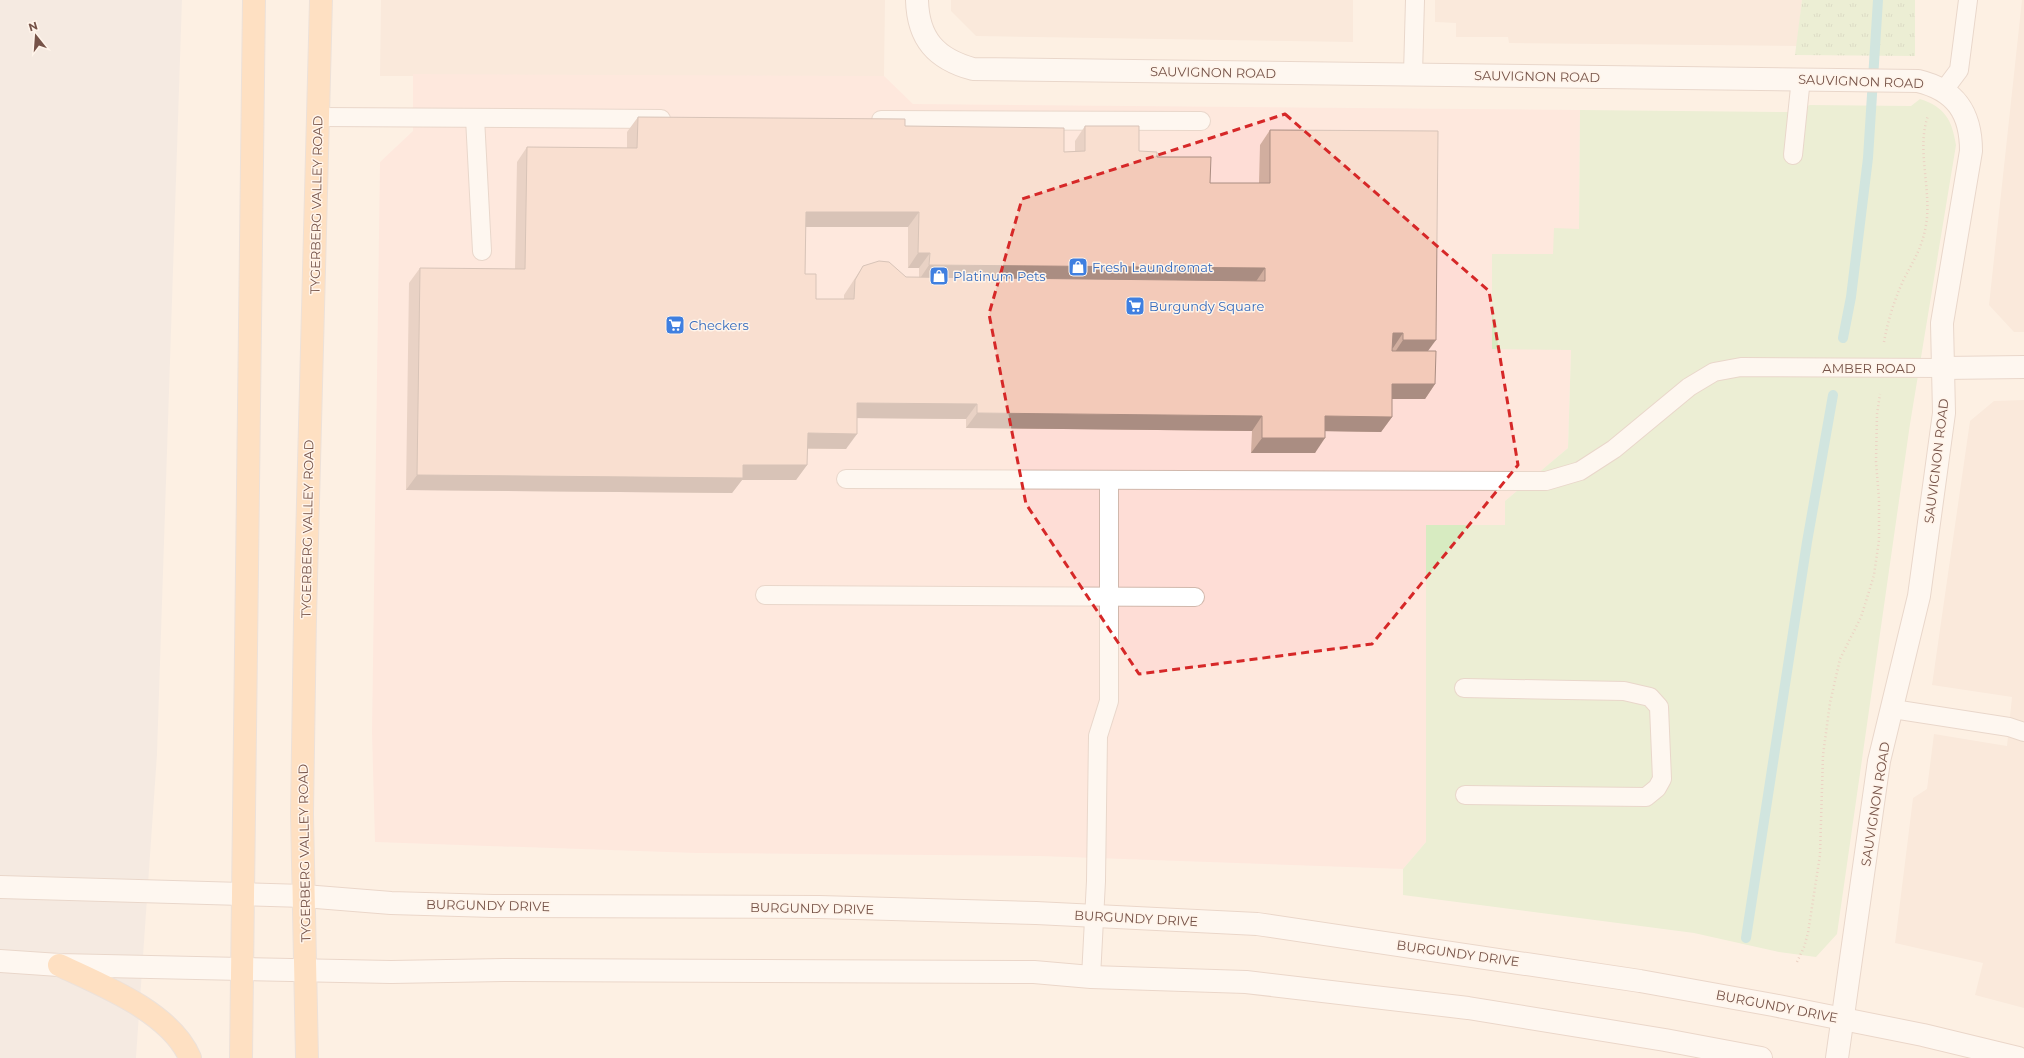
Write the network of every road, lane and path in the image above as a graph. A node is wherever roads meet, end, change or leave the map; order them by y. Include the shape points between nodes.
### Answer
1 (254, 0) edge
2 (320, 0) edge
3 (917, 0) edge
4 (1415, 0) edge
5 (1968, 0) edge
6 (1412, 74) junction
7 (1805, 78) junction
8 (1944, 90) junction
9 (318, 117) junction
10 (475, 118) junction
11 (674, 119) edge
12 (866, 120) edge
13 (1201, 121) dead end
14 (1793, 154) dead end
15 (482, 251) dead end
16 (1883, 346) dead end
17 (2024, 367) edge
18 (1943, 368) junction
19 (1880, 390) dead end
20 (846, 479) dead end
21 (1109, 480) junction
22 (765, 595) dead end
23 (1110, 597) junction
24 (1195, 597) dead end
25 (1464, 688) dead end
26 (1893, 709) junction
27 (2024, 732) edge
28 (1465, 795) dead end
29 (0, 887) edge
30 (242, 894) junction
31 (304, 896) junction
32 (1094, 915) junction
33 (0, 961) edge
34 (1797, 962) dead end
35 (59, 965) junction
36 (242, 969) junction
37 (305, 970) junction
38 (1091, 977) junction
39 (1843, 1019) junction
40 (190, 1058) edge
41 (241, 1058) edge
42 (307, 1058) edge
43 (1761, 1058) edge
44 (1837, 1058) edge
45 (2018, 1058) edge

1 - 30 main road
2 - 9 main road, TYGERBERG VALLEY ROAD
3 - 6 main road, SAUVIGNON ROAD via 919,20 925,39 947,59 973,70
4 - 6 lane
5 - 8 lane via 1959,70
6 - 7 main road, SAUVIGNON ROAD
7 - 8 main road, SAUVIGNON ROAD via 1918,81
7 - 14 lane
8 - 16 path via 1933,103 1927,120 1924,147 1928,207 1926,226 1918,254 1890,313
8 - 18 main road, SAUVIGNON ROAD via 1963,111 1968,123 1971,144 1942,323
9 - 10 lane
9 - 31 main road, TYGERBERG VALLEY ROAD via 305,618 302,814
10 - 11 lane
10 - 15 lane
12 - 13 lane
17 - 18 main road, AMBER ROAD
18 - 21 lane, AMBER ROAD via 1741,367 1714,372 1689,388 1614,449 1580,471 1546,481
18 - 26 main road, SAUVIGNON ROAD via 1944,413 1919,596
19 - 34 path via 1876,462 1879,499 1877,554 1867,598 1861,617 1840,659 1830,703 1823,754 1820,855 1808,933
20 - 21 lane
21 - 23 lane
22 - 23 lane
23 - 24 lane
23 - 32 lane via 1109,701 1098,736
25 - 28 lane via 1624,690 1650,697 1659,707 1662,779 1646,798
26 - 27 lane via 2009,727
26 - 39 main road, SAUVIGNON ROAD via 1879,761
29 - 30 main road, BURGUNDY DRIVE
30 - 31 main road, BURGUNDY DRIVE
30 - 36 main road
31 - 32 main road, BURGUNDY DRIVE via 391,903 493,906 819,907
31 - 37 main road, TYGERBERG VALLEY ROAD
32 - 38 lane
32 - 39 main road, BURGUNDY DRIVE via 1273,926 1640,981
33 - 35 main road
35 - 36 main road
35 - 40 main road via 109,988 156,1016 185,1047
36 - 37 main road
36 - 41 main road
37 - 38 main road via 1026,972
37 - 42 main road, TYGERBERG VALLEY ROAD
38 - 43 main road via 1246,982 1468,1008
39 - 44 main road, SAUVIGNON ROAD
39 - 45 main road, BURGUNDY DRIVE

